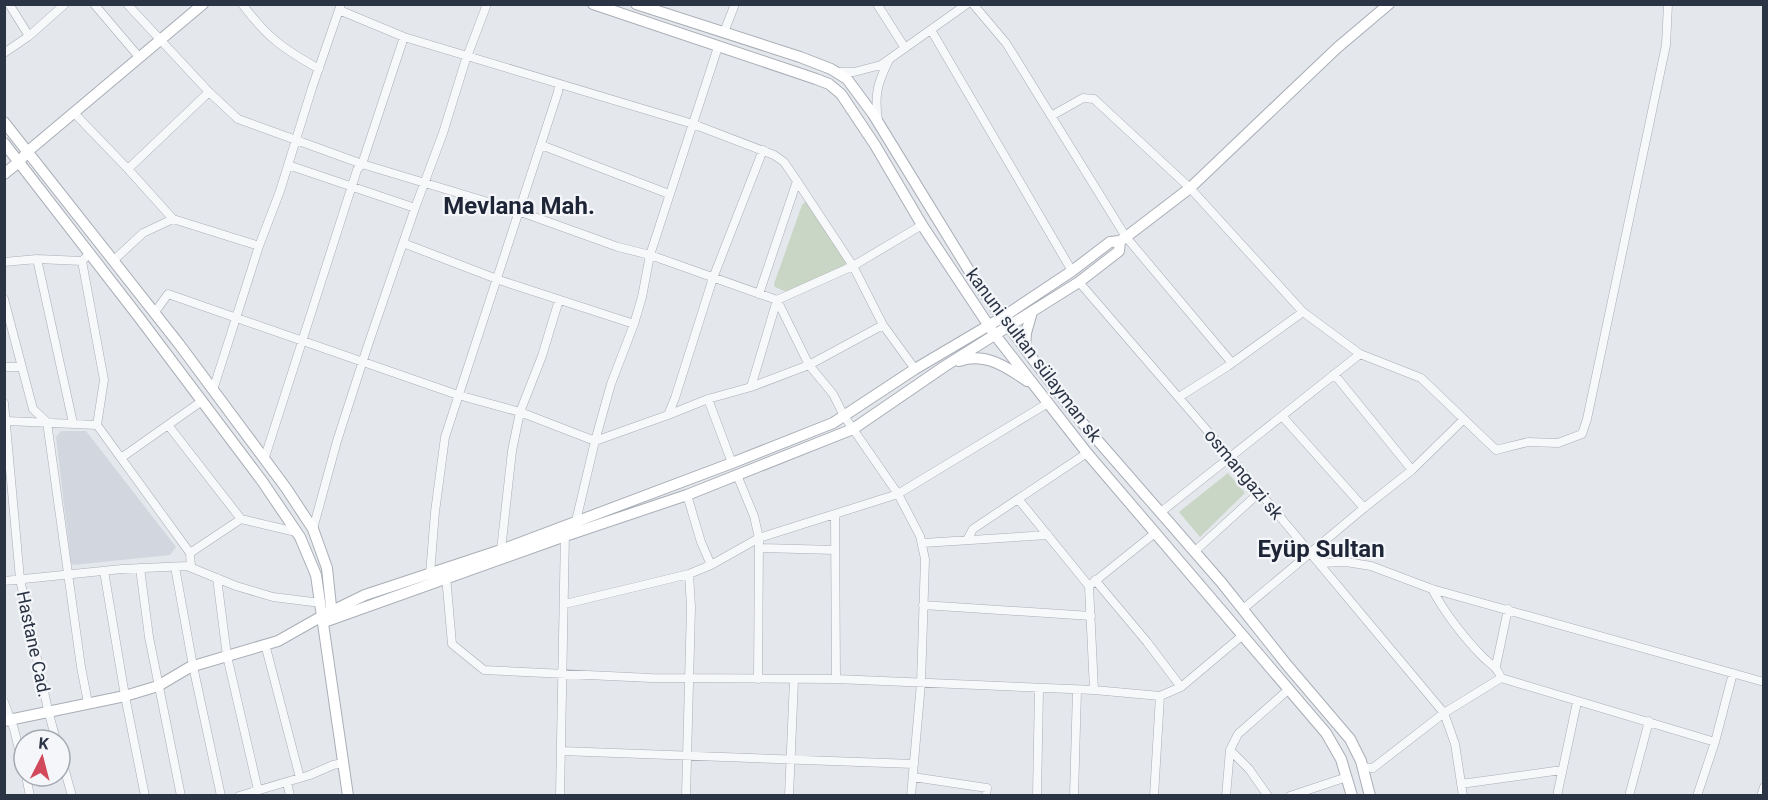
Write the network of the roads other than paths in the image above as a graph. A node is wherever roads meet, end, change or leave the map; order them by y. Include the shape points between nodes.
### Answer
1 (9, 4) edge
2 (65, 4) edge
3 (94, 4) edge
4 (127, 4) edge
5 (203, 4) edge
6 (242, 4) edge
7 (487, 4) edge
8 (593, 4) edge
9 (636, 4) edge
10 (735, 4) edge
11 (877, 4) edge
12 (967, 4) edge
13 (973, 4) edge
14 (1389, 4) edge
15 (1668, 4) edge
16 (340, 7) edge
17 (931, 30) junction
18 (724, 32) junction
19 (29, 36) junction
20 (405, 37) junction
21 (159, 40) junction
22 (718, 47) junction
23 (905, 48) junction
24 (4, 53) edge
25 (139, 57) junction
26 (467, 57) junction
27 (890, 58) junction
28 (319, 69) junction
29 (837, 72) junction
30 (559, 84) junction
31 (209, 92) junction
32 (74, 113) junction
33 (1053, 115) junction
34 (4, 122) edge
35 (878, 122) junction
36 (693, 124) junction
37 (296, 140) junction
38 (4, 143) edge
39 (541, 145) junction
40 (763, 150) junction
41 (27, 152) junction
42 (20, 161) junction
43 (362, 164) junction
44 (288, 165) junction
45 (128, 169) junction
46 (4, 174) edge
47 (797, 181) junction
48 (425, 182) junction
49 (352, 187) junction
50 (1190, 188) junction
51 (669, 194) junction
52 (415, 208) junction
53 (518, 211) junction
54 (173, 219) junction
55 (922, 225) junction
56 (1123, 239) junction
57 (403, 243) junction
58 (259, 246) junction
59 (650, 255) junction
60 (86, 257) junction
61 (37, 259) junction
62 (114, 260) junction
63 (4, 262) edge
64 (853, 266) junction
65 (1072, 271) junction
66 (713, 278) junction
67 (496, 279) junction
68 (1079, 282) junction
69 (759, 294) junction
70 (4, 299) edge
71 (559, 300) junction
72 (777, 300) junction
73 (155, 312) junction
74 (1032, 312) junction
75 (1303, 312) junction
76 (237, 317) junction
77 (1006, 322) junction
78 (634, 324) junction
79 (883, 325) junction
80 (992, 330) junction
81 (303, 342) junction
82 (1025, 348) junction
83 (1360, 354) junction
84 (363, 362) junction
85 (1232, 363) junction
86 (809, 364) junction
87 (945, 366) junction
88 (4, 367) edge
89 (21, 367) junction
90 (915, 369) junction
91 (1334, 374) junction
92 (751, 387) junction
93 (1036, 388) junction
94 (213, 390) junction
95 (458, 395) junction
96 (1179, 397) junction
97 (708, 399) junction
98 (202, 401) junction
99 (1048, 402) junction
100 (4, 403) edge
101 (520, 412) junction
102 (668, 415) junction
103 (844, 416) junction
104 (1282, 416) junction
105 (1464, 419) junction
106 (7, 421) junction
107 (47, 422) junction
108 (73, 423) junction
109 (97, 425) junction
110 (168, 425) junction
111 (853, 429) junction
112 (595, 441) junction
113 (1087, 453) junction
114 (265, 457) junction
115 (1230, 457) junction
116 (121, 458) junction
117 (732, 464) junction
118 (1412, 470) junction
119 (737, 475) junction
120 (8, 486) edge
121 (1260, 492) junction
122 (898, 494) junction
123 (687, 495) junction
124 (1018, 500) junction
125 (1364, 508) junction
126 (1161, 512) junction
127 (835, 514) junction
128 (240, 519) junction
129 (576, 520) junction
130 (313, 529) junction
131 (565, 531) junction
132 (297, 532) junction
133 (1155, 532) junction
134 (1048, 535) junction
135 (759, 538) junction
136 (968, 540) junction
137 (922, 543) junction
138 (759, 548) junction
139 (501, 550) junction
140 (835, 550) junction
141 (1195, 551) junction
142 (190, 552) junction
143 (1309, 552) junction
144 (1319, 563) junction
145 (711, 565) junction
146 (175, 567) junction
147 (191, 567) junction
148 (140, 568) junction
149 (104, 571) junction
150 (446, 573) junction
151 (430, 574) junction
152 (689, 574) junction
153 (69, 575) junction
154 (217, 578) junction
155 (21, 579) junction
156 (4, 580) edge
157 (1092, 583) junction
158 (1432, 589) junction
159 (321, 603) junction
160 (565, 604) junction
161 (923, 604) junction
162 (1243, 609) junction
163 (1508, 609) junction
164 (1091, 616) junction
165 (328, 617) junction
166 (1243, 635) junction
167 (265, 644) junction
168 (226, 656) junction
169 (193, 666) junction
170 (1496, 666) junction
171 (563, 673) junction
172 (1733, 673) junction
173 (1501, 678) junction
174 (688, 679) junction
175 (758, 679) junction
176 (836, 679) junction
177 (794, 680) junction
178 (1764, 682) edge
179 (921, 683) junction
180 (158, 686) junction
181 (1181, 687) junction
182 (1039, 689) junction
183 (1077, 690) junction
184 (1094, 690) junction
185 (1288, 690) junction
186 (125, 696) junction
187 (1160, 696) junction
188 (4, 702) edge
189 (1577, 702) junction
190 (88, 703) junction
191 (48, 710) junction
192 (1444, 713) junction
193 (7, 720) edge
194 (1649, 721) junction
195 (53, 728) edge
196 (12, 735) edge
197 (1715, 742) junction
198 (1230, 750) junction
199 (561, 752) junction
200 (686, 755) junction
201 (789, 760) junction
202 (343, 763) junction
203 (914, 764) junction
204 (1362, 767) junction
205 (1562, 770) junction
206 (913, 777) junction
207 (1347, 777) junction
208 (300, 778) junction
209 (287, 782) junction
210 (1461, 784) junction
211 (1764, 787) edge
212 (258, 790) junction
213 (145, 795) edge
214 (181, 795) edge
215 (221, 795) edge
216 (239, 795) edge
217 (290, 795) edge
218 (348, 795) edge
219 (560, 795) edge
220 (686, 795) edge
221 (789, 795) edge
222 (911, 795) edge
223 (986, 795) edge
224 (1037, 795) edge
225 (1074, 795) edge
226 (1154, 795) edge
227 (1226, 795) edge
228 (1268, 795) edge
229 (1290, 795) edge
230 (1352, 795) edge
231 (1370, 795) edge
232 (1463, 795) edge
233 (1557, 795) edge
234 (1629, 795) edge
235 (1697, 795) edge
236 (1761, 795) edge

1 - 19 street
2 - 19 street
3 - 25 street
4 - 21 street
5 - 21 street
6 - 28 street via 284,50
7 - 26 street
8 - 22 street
9 - 18 street, kanuni sultan sülayman sk
10 - 18 street
11 - 23 street
12 - 17 street
13 - 33 street via 1006,43
14 - 50 street via 1336,48
15 - 105 street via 1664,56 1582,434 1558,443 1528,442 1496,450
16 - 20 street
16 - 28 street
17 - 23 street
17 - 65 street
18 - 29 street, kanuni sultan sülayman sk
19 - 24 street
20 - 26 street
20 - 43 street
21 - 25 street
21 - 31 street
22 - 36 street
22 - 55 street via 816,79 841,94
23 - 27 street
25 - 32 street
26 - 30 street
26 - 48 street
27 - 29 street via 870,69
27 - 35 street via 877,91
28 - 37 street
29 - 35 street, kanuni sultan sülayman sk via 847,79
30 - 36 street
30 - 39 street
31 - 37 street via 238,119
31 - 45 street
32 - 41 street
32 - 45 street
33 - 50 street via 1083,98 1094,99
33 - 56 street
34 - 41 street
35 - 77 street, kanuni sultan sülayman sk via 976,282
36 - 40 street
36 - 51 street
37 - 43 street
37 - 44 street
38 - 42 street
39 - 51 street
39 - 53 street
40 - 47 street via 784,162
40 - 66 street
41 - 42 street
41 - 62 street
42 - 46 street
42 - 60 street
43 - 48 street
43 - 49 street
44 - 49 street
44 - 58 street
45 - 54 street
47 - 64 street
47 - 69 street
48 - 52 street
48 - 53 street
49 - 52 street
49 - 81 street
50 - 56 street
50 - 75 street
51 - 59 street
52 - 57 street
53 - 59 street
53 - 67 street
54 - 58 street
54 - 62 street via 143,233
55 - 64 street
55 - 80 street
56 - 65 street via 1110,242
56 - 68 street via 1119,251
56 - 85 street
57 - 67 street
57 - 84 street
58 - 76 street
59 - 66 street
59 - 78 street
60 - 61 street
60 - 98 street
60 - 109 street via 104,380
61 - 63 street
61 - 108 street
62 - 73 street
64 - 72 street
64 - 79 street
65 - 77 street
66 - 69 street
66 - 102 street
67 - 71 street
67 - 95 street
68 - 74 street
68 - 96 street, osmangazi sk
69 - 72 street
70 - 89 street
71 - 78 street
71 - 101 street
72 - 86 street
72 - 92 street
73 - 76 street via 168,294
73 - 94 street
74 - 77 street
74 - 82 street
75 - 83 street
75 - 85 street
76 - 81 street
76 - 94 street
77 - 80 street
77 - 82 street, kanuni sultan sülayman sk
78 - 112 street
79 - 86 street
79 - 90 street
80 - 87 street
80 - 90 street
80 - 93 street
81 - 84 street
81 - 114 street
82 - 126 street, kanuni sultan sülayman sk via 1079,419
83 - 91 street
83 - 105 street via 1421,378
84 - 95 street
84 - 130 street
85 - 96 street
86 - 92 street
86 - 103 street via 833,394
87 - 93 street via 967,358 989,360 1006,366
87 - 111 street
88 - 89 street
89 - 107 street via 33,409
90 - 103 street
91 - 104 street
91 - 118 street
92 - 97 street
93 - 99 street
94 - 114 street
95 - 101 street
95 - 151 street via 445,437
96 - 115 street, osmangazi sk
97 - 102 street
97 - 117 street
98 - 110 street
98 - 132 street
99 - 113 street
99 - 122 street
100 - 106 street, Hastane Cad.
101 - 112 street
101 - 139 street
102 - 112 street
103 - 111 street
103 - 117 street
104 - 115 street
104 - 125 street
105 - 118 street
106 - 107 street
106 - 120 street, Hastane Cad.
107 - 108 street
107 - 153 street
108 - 109 street
109 - 116 street
110 - 116 street
110 - 128 street
111 - 119 street
111 - 122 street
112 - 129 street
113 - 124 street
113 - 133 street
114 - 130 street
115 - 121 street, osmangazi sk
115 - 126 street
116 - 142 street
117 - 129 street
118 - 125 street
119 - 123 street
119 - 135 street
120 - 155 street, Hastane Cad.
121 - 141 street
121 - 143 street, osmangazi sk
122 - 127 street
122 - 137 street
123 - 131 street
123 - 145 street
124 - 134 street
124 - 136 street via 973,529
125 - 143 street
126 - 141 street, kanuni sultan sülayman sk
127 - 135 street
127 - 140 street
128 - 132 street
128 - 142 street
129 - 131 street
130 - 165 street via 327,568
131 - 139 street
131 - 150 street
131 - 160 street
132 - 159 street via 316,575
133 - 157 street
133 - 166 street
134 - 136 street
134 - 157 street
135 - 138 street
135 - 145 street
136 - 137 street
137 - 161 street
138 - 140 street
138 - 175 street
139 - 150 street
140 - 176 street
141 - 162 street, kanuni sultan sülayman sk
142 - 147 street
143 - 144 street, osmangazi sk
143 - 162 street
144 - 158 street via 1371,566
144 - 192 street, osmangazi sk
145 - 152 street
146 - 147 street
146 - 148 street
146 - 169 street
147 - 154 street
148 - 149 street
148 - 180 street
149 - 153 street
149 - 186 street
150 - 151 street
150 - 165 street
150 - 171 street via 452,644 484,670
151 - 165 street via 365,595
152 - 160 street
152 - 174 street
153 - 155 street
153 - 190 street
154 - 159 street via 273,597
154 - 168 street
155 - 156 street
155 - 191 street, Hastane Cad.
157 - 164 street
157 - 181 street via 1147,642
158 - 163 street
158 - 170 street via 1484,658
159 - 165 street
160 - 171 street
161 - 164 street
161 - 179 street
162 - 204 street, kanuni sultan sülayman sk via 1350,739
163 - 170 street
163 - 172 street
164 - 184 street
165 - 167 street
165 - 202 street
166 - 181 street
166 - 185 street
167 - 168 street
167 - 208 street
168 - 169 street
168 - 212 street
169 - 180 street
169 - 215 street
170 - 173 street
171 - 174 street
171 - 199 street
172 - 178 street
172 - 197 street
173 - 189 street
173 - 192 street
174 - 175 street
174 - 200 street
175 - 177 street
176 - 177 street
176 - 179 street
177 - 201 street
179 - 182 street
179 - 203 street
180 - 186 street
180 - 214 street
181 - 187 street
182 - 183 street
182 - 224 street
183 - 184 street
183 - 225 street
184 - 187 street
185 - 198 street via 1238,734
185 - 207 street via 1326,733
186 - 190 street
186 - 213 street
187 - 226 street
188 - 193 street
189 - 194 street
189 - 205 street
190 - 191 street
191 - 193 street
191 - 195 street, Hastane Cad.
192 - 204 street via 1373,768
192 - 210 street, osmangazi sk via 1455,744
193 - 196 street
194 - 197 street
194 - 234 street
197 - 235 street
198 - 227 street
198 - 228 street
199 - 200 street
199 - 219 street
200 - 201 street
200 - 220 street
201 - 203 street
201 - 221 street
202 - 208 street
202 - 218 street
203 - 206 street
204 - 231 street, kanuni sultan sülayman sk
205 - 210 street
205 - 233 street
206 - 222 street
206 - 223 street via 987,788
207 - 229 street
207 - 230 street
208 - 209 street
209 - 212 street
209 - 217 street
210 - 232 street, osmangazi sk
211 - 236 street
212 - 216 street

